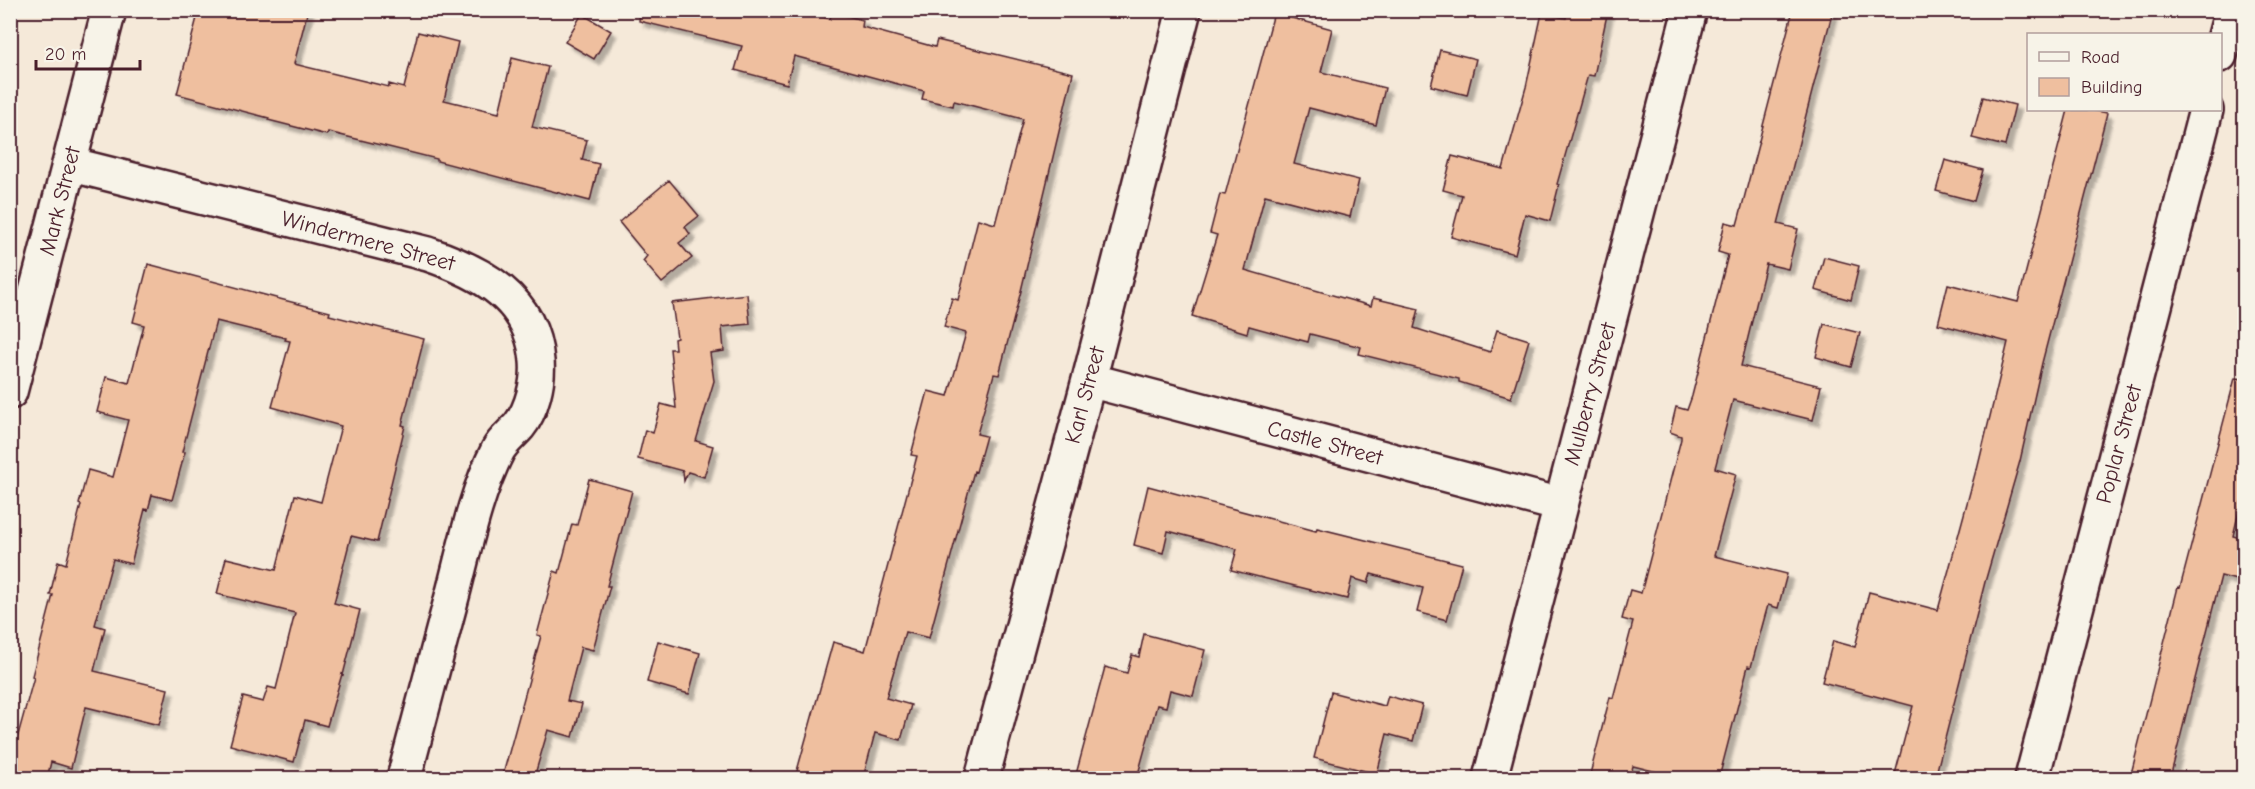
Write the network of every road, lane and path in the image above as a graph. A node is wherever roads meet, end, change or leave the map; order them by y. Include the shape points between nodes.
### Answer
1 (109, 10) edge
2 (1690, 10) edge
3 (2232, 10) edge
4 (1176, 12) edge
5 (2222, 48) edge
6 (2206, 111) edge
7 (69, 164) junction
8 (1089, 380) junction
9 (10, 392) edge
10 (1561, 505) junction
11 (404, 778) edge
12 (982, 778) edge
13 (1490, 778) edge
14 (2032, 778) edge

1 - 7 street, Mark Street
2 - 10 street, Mulberry Street
3 - 5 street
4 - 8 street, Karl Street
6 - 14 street, Poplar Street
7 - 9 street, Mark Street
7 - 11 street, Windermere Street via 428,254 464,267 505,293 522,313 538,362 534,394 521,423 499,448 477,499
8 - 10 street, Castle Street
8 - 12 street, Karl Street
10 - 13 street, Mulberry Street

